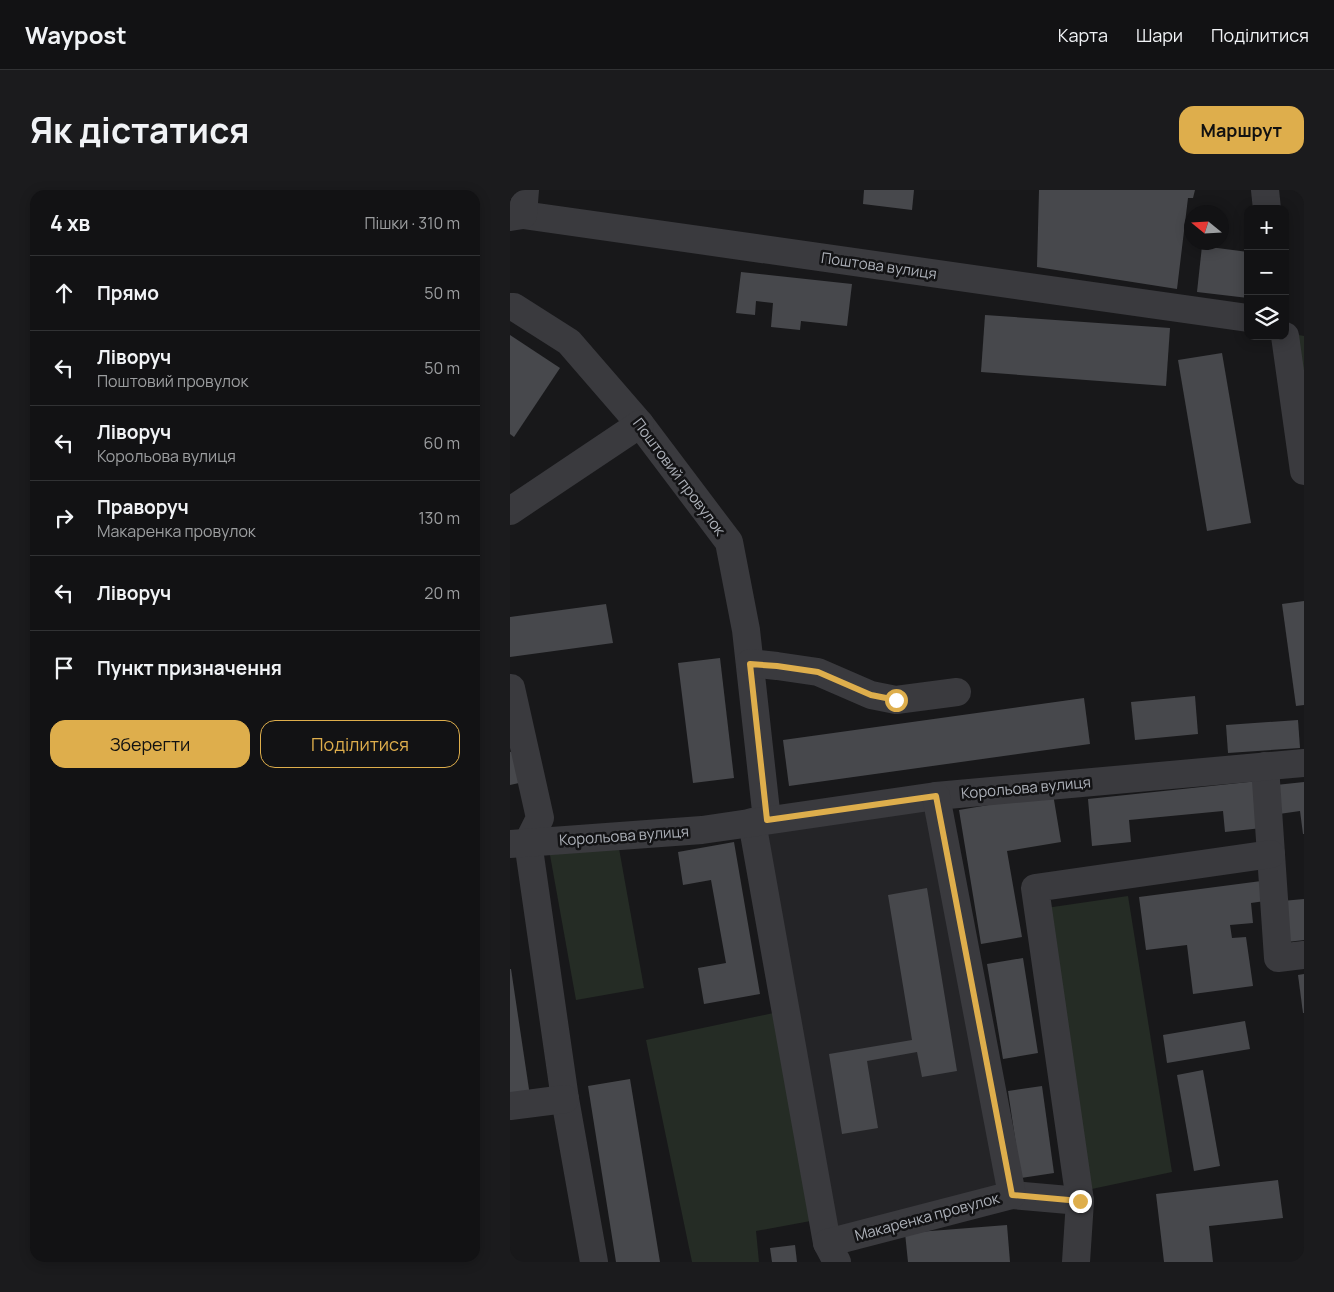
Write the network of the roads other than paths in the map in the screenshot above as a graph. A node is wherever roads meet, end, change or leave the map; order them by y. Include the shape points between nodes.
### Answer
1 (1265, 190) edge
2 (1267, 205) edge
3 (517, 208) edge
4 (510, 307) edge
5 (1244, 317) edge
6 (1289, 325) edge
7 (1304, 328) edge
8 (1286, 340) edge
9 (640, 424) junction
10 (1304, 472) edge
11 (510, 511) edge
12 (750, 664) junction
13 (510, 688) edge
14 (957, 692) dead end
15 (1304, 764) edge
16 (1266, 766) junction
17 (936, 796) junction
18 (759, 821) junction
19 (519, 843) edge
20 (1271, 854) junction
21 (1304, 954) edge
22 (566, 1099) junction
23 (510, 1106) edge
24 (1012, 1195) junction
25 (1080, 1201) junction
26 (832, 1253) edge
27 (594, 1262) edge
28 (1076, 1262) edge

1 - 2 street
3 - 5 street, Поштова вулиця
4 - 9 street, Поштовий провулок via 569,342
6 - 7 street
8 - 10 street
9 - 11 street
9 - 12 street, Поштовий провулок via 729,542
12 - 14 street via 818,672 871,695 896,700
12 - 18 street, Поштовий провулок
13 - 19 street via 540,818
15 - 16 street, Корольова вулиця
16 - 17 street, Корольова вулиця
16 - 20 street
17 - 18 street, Корольова вулиця
17 - 24 street, Макаренка провулок
18 - 19 street, Корольова вулиця via 702,830
18 - 26 street, Макаренка провулок
19 - 22 street
20 - 21 street via 1278,958
20 - 25 street via 1034,888
22 - 23 street
22 - 27 street
24 - 25 street
24 - 26 street, Макаренка провулок
25 - 28 street

